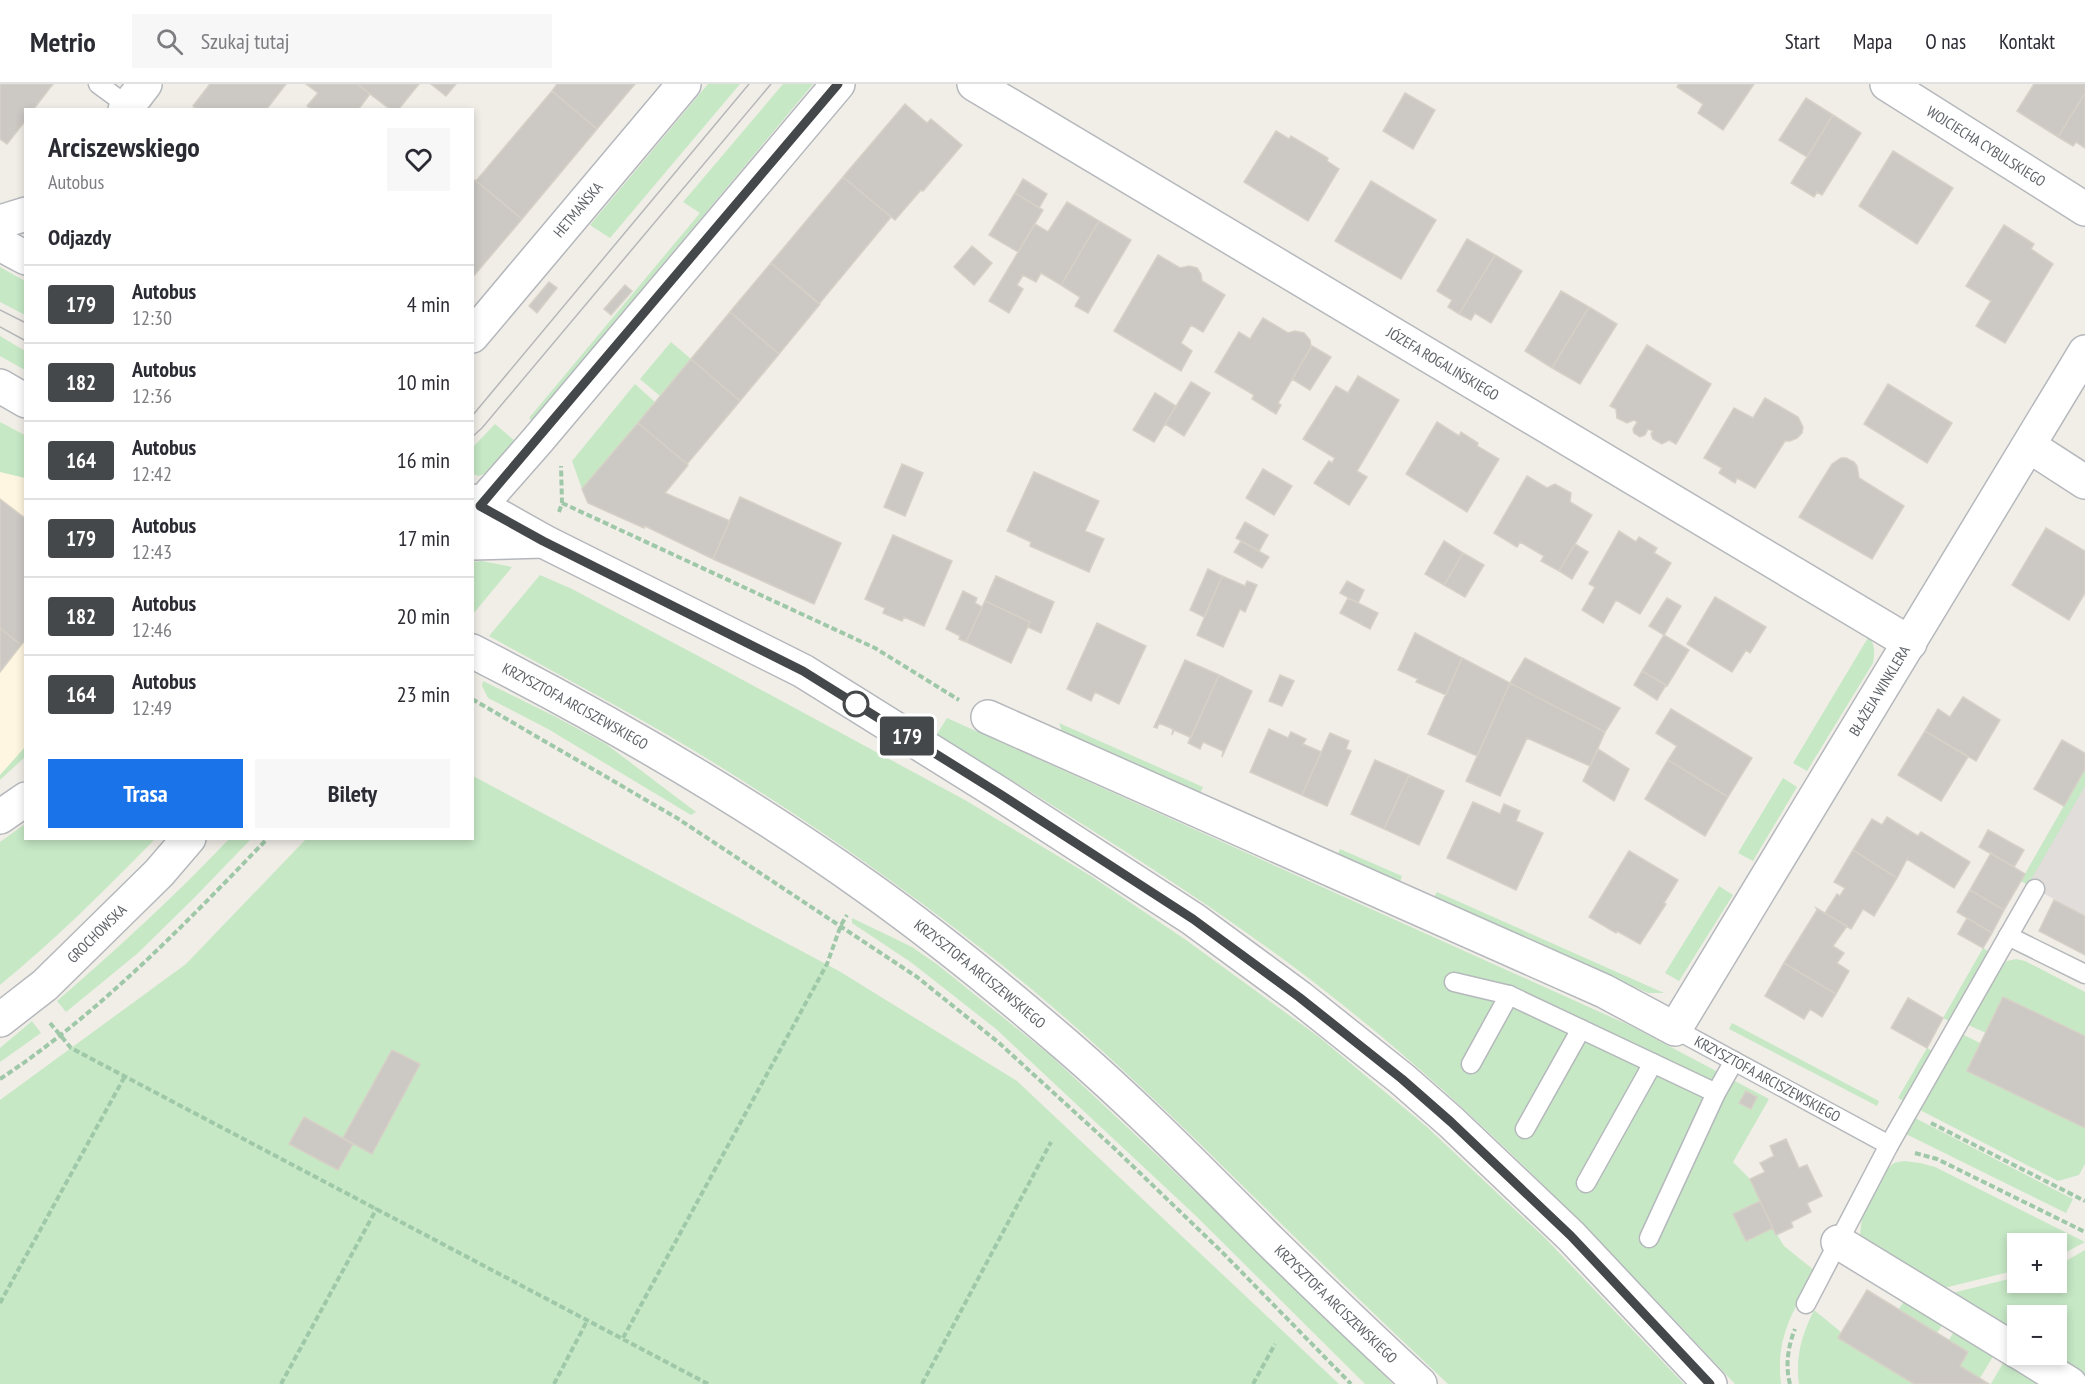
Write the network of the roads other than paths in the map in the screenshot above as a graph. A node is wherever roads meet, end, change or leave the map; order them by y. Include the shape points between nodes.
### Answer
1 (98, 84) edge
2 (684, 84) edge
3 (838, 84) edge
4 (974, 84) edge
5 (1887, 84) edge
6 (133, 100) edge
7 (2085, 209) edge
8 (24, 215) edge
9 (0, 222) edge
10 (0, 244) edge
11 (24, 257) edge
12 (474, 334) edge
13 (2085, 352) edge
14 (0, 386) edge
15 (0, 398) edge
16 (24, 400) edge
17 (24, 401) edge
18 (2029, 446) junction
19 (2085, 482) edge
20 (475, 507) edge
21 (543, 541) junction
22 (474, 543) edge
23 (1910, 643) junction
24 (474, 652) edge
25 (988, 717) road end
26 (24, 800) edge
27 (0, 817) edge
28 (187, 840) edge
29 (2035, 889) dead end
30 (2008, 936) junction
31 (2085, 974) edge
32 (1455, 982) dead end
33 (1509, 995) junction
34 (0, 1020) edge
35 (1581, 1029) junction
36 (1675, 1029) junction
37 (1734, 1060) junction
38 (1653, 1063) junction
39 (1471, 1064) dead end
40 (1716, 1093) junction
41 (1525, 1129) dead end
42 (1889, 1145) junction
43 (1586, 1183) dead end
44 (1649, 1238) dead end
45 (1838, 1242) junction
46 (1806, 1304) road end
47 (2007, 1345) edge
48 (2040, 1365) edge
49 (1420, 1384) edge
50 (1710, 1384) edge
51 (2070, 1384) edge

1 - 6 lane
2 - 12 main road, HETMAŃSKA
3 - 20 main road
4 - 23 main road, JÓZEFA ROGALIŃSKIEGO
5 - 7 main road, WOJCIECHA CYBULSKIEGO
8 - 9 main road
10 - 11 main road
13 - 18 main road, BŁAŻEJA WINKLERA
14 - 16 main road
15 - 17 main road
18 - 19 main road
18 - 23 main road, BŁAŻEJA WINKLERA
20 - 21 main road
21 - 22 main road
21 - 50 main road via 803,671 1212,932 1299,997 1451,1122 1571,1236
23 - 36 main road, BŁAŻEJA WINKLERA
24 - 49 main road, KRZYSZTOFA ARCISZEWSKIEGO via 565,699 759,814 865,885 968,962 1101,1076
25 - 36 main road, KRZYSZTOFA ARCISZEWSKIEGO via 1604,991
26 - 27 main road
28 - 34 main road, GROCHOWSKA via 45,985
29 - 30 lane
30 - 31 lane
30 - 42 lane
32 - 33 lane
33 - 35 lane
33 - 39 lane
35 - 38 lane
35 - 41 lane
36 - 37 lane, KRZYSZTOFA ARCISZEWSKIEGO
37 - 40 lane
37 - 42 lane, KRZYSZTOFA ARCISZEWSKIEGO
38 - 40 lane
38 - 43 lane
40 - 44 lane
42 - 45 lane
45 - 46 lane
45 - 47 main road
48 - 51 main road

